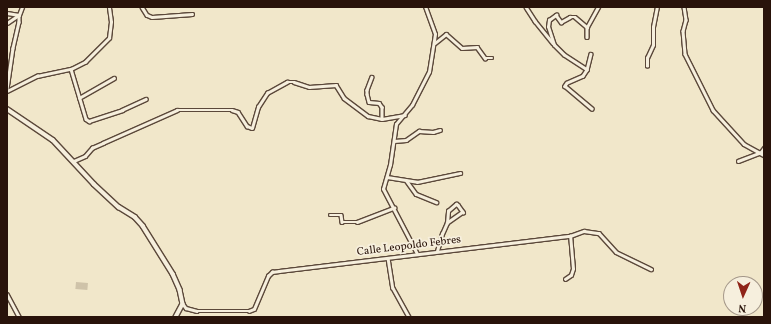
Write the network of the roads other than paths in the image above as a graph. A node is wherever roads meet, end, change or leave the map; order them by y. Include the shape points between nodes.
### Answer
1 (22, 7) edge
2 (109, 7) edge
3 (142, 7) edge
4 (425, 7) edge
5 (526, 7) edge
6 (598, 7) edge
7 (657, 7) edge
8 (684, 7) edge
9 (7, 13) edge
10 (192, 14) dead end
11 (19, 15) junction
12 (7, 23) edge
13 (587, 27) junction
14 (587, 37) dead end
15 (435, 44) junction
16 (554, 45) junction
17 (591, 54) dead end
18 (492, 58) dead end
19 (647, 66) dead end
20 (71, 69) junction
21 (587, 70) junction
22 (372, 77) dead end
23 (114, 78) dead end
24 (7, 90) edge
25 (79, 98) junction
26 (146, 99) dead end
27 (7, 109) edge
28 (592, 109) dead end
29 (404, 115) junction
30 (382, 119) junction
31 (440, 130) dead end
32 (394, 142) junction
33 (764, 148) edge
34 (761, 152) junction
35 (764, 155) edge
36 (74, 161) junction
37 (738, 161) dead end
38 (460, 173) dead end
39 (387, 177) junction
40 (405, 180) junction
41 (436, 202) dead end
42 (394, 208) junction
43 (330, 215) dead end
44 (447, 223) junction
45 (570, 236) junction
46 (437, 251) junction
47 (417, 254) junction
48 (388, 258) junction
49 (651, 269) dead end
50 (565, 279) dead end
51 (7, 294) edge
52 (183, 304) junction
53 (19, 317) edge
54 (176, 317) edge
55 (409, 317) edge

1 - 11 street
2 - 20 street via 109,38 85,62
3 - 10 street via 147,15 152,17
4 - 15 street via 436,34
5 - 16 street
6 - 13 street
7 - 19 street via 653,45 647,58
8 - 34 street via 685,54 710,105 744,144
9 - 11 street
11 - 12 street
11 - 24 street
13 - 14 street
13 - 16 street via 575,17 561,22 556,15 553,16 548,27
15 - 18 street via 446,34 462,48 477,46 485,58
15 - 29 street via 425,84
16 - 21 street
17 - 21 street
20 - 24 street via 37,76
20 - 25 street
21 - 28 street via 583,76 565,86
22 - 30 street via 367,94 369,102 379,103 382,107
23 - 25 street
25 - 26 street via 86,119 93,121
27 - 36 street via 53,140
29 - 30 street
29 - 32 street via 396,124
30 - 36 street via 368,116 355,108 344,98 336,85 308,87 287,82 267,93 258,107 252,128 247,126 238,112 232,110 177,110 92,148 85,156
31 - 32 street via 419,131 406,140
32 - 39 street
33 - 34 street
34 - 35 street
34 - 37 street
36 - 52 street via 119,207 135,217 143,226 172,274 180,290
38 - 40 street via 416,182
39 - 40 street
39 - 42 street via 383,189
40 - 41 street via 416,194
42 - 43 street via 357,222 342,222 341,215
42 - 47 street
44 - 44 street via 463,212 458,205 448,210
44 - 46 street
45 - 46 street, Calle Leopoldo Febres
45 - 49 street, Calle Leopoldo Febres via 584,231 599,233 616,252
45 - 50 street via 572,269 571,275
46 - 47 street, Calle Leopoldo Febres
47 - 48 street, Calle Leopoldo Febres
48 - 52 street, Calle Leopoldo Febres via 272,272 254,309 249,311 197,311 186,308
48 - 55 street via 393,288
51 - 53 street
52 - 54 street

